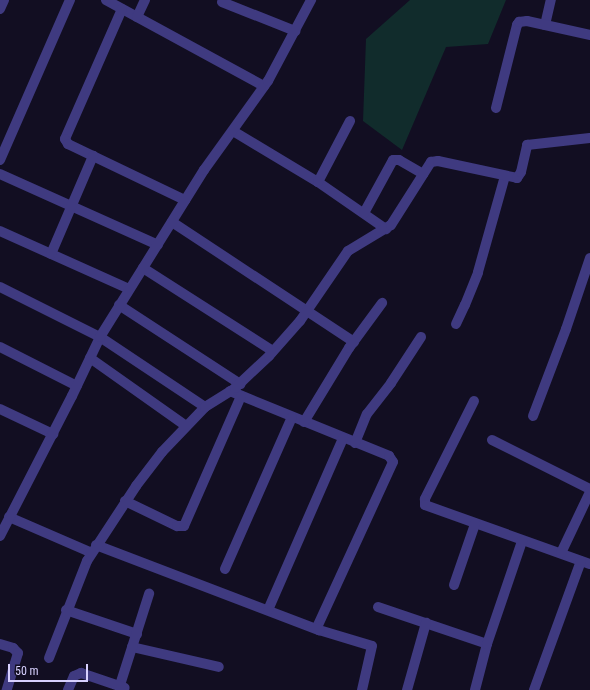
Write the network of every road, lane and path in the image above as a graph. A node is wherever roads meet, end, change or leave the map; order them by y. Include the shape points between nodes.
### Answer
1 (4, 0) edge
2 (70, 0) edge
3 (106, 0) edge
4 (145, 0) edge
5 (311, 0) edge
6 (551, 0) edge
7 (222, 2) dead end
8 (0, 9) edge
9 (122, 9) junction
10 (137, 17) junction
11 (545, 25) junction
12 (294, 31) junction
13 (590, 35) edge
14 (264, 86) junction
15 (496, 108) dead end
16 (350, 121) dead end
17 (233, 131) junction
18 (590, 138) edge
19 (93, 156) junction
20 (0, 160) edge
21 (0, 174) edge
22 (423, 174) junction
23 (505, 176) junction
24 (318, 182) junction
25 (185, 200) junction
26 (71, 206) junction
27 (364, 214) junction
28 (172, 222) junction
29 (386, 229) junction
30 (0, 231) edge
31 (158, 245) junction
32 (51, 254) junction
33 (590, 258) edge
34 (143, 268) junction
35 (0, 287) edge
36 (129, 289) junction
37 (382, 303) dead end
38 (119, 305) junction
39 (308, 310) junction
40 (456, 324) dead end
41 (100, 337) junction
42 (421, 337) dead end
43 (354, 342) junction
44 (0, 347) edge
45 (273, 351) junction
46 (90, 358) junction
47 (240, 384) junction
48 (77, 386) junction
49 (230, 391) junction
50 (241, 396) junction
51 (474, 401) dead end
52 (205, 407) junction
53 (0, 408) edge
54 (533, 416) dead end
55 (292, 417) junction
56 (304, 422) junction
57 (186, 426) junction
58 (53, 434) junction
59 (343, 438) junction
60 (492, 440) dead end
61 (355, 443) junction
62 (590, 490) edge
63 (125, 501) junction
64 (9, 517) junction
65 (475, 524) junction
66 (0, 536) edge
67 (522, 541) junction
68 (94, 549) junction
69 (561, 553) junction
70 (585, 562) edge
71 (225, 569) dead end
72 (454, 585) dead end
73 (149, 594) dead end
74 (378, 607) dead end
75 (66, 610) junction
76 (268, 610) junction
77 (426, 624) junction
78 (320, 630) junction
79 (137, 634) junction
80 (0, 644) edge
81 (487, 644) junction
82 (132, 647) junction
83 (49, 658) dead end
84 (219, 667) dead end
85 (123, 688) edge
86 (7, 690) edge
87 (68, 690) edge
88 (362, 690) edge
89 (407, 690) edge
90 (475, 690) edge
91 (534, 690) edge

1 - 8 street
2 - 20 street
3 - 9 street
4 - 10 street
5 - 12 street
6 - 11 street
7 - 12 street
9 - 10 street
9 - 19 street via 65,135 68,144
10 - 14 street
11 - 13 street
11 - 15 street via 523,21 516,25
12 - 14 street
14 - 17 street
16 - 24 street
17 - 24 street
17 - 25 street
18 - 23 street via 530,144 526,148 520,175 517,178
19 - 25 street
19 - 26 street
21 - 26 street
22 - 23 street via 431,162 438,161
22 - 27 street via 399,160 393,160
22 - 29 street
23 - 40 street via 478,272
24 - 27 street
25 - 28 street
26 - 31 street
26 - 32 street
27 - 29 street
28 - 31 street
28 - 39 street
29 - 39 street via 348,252
30 - 32 street
31 - 34 street
32 - 36 street
33 - 54 street
34 - 36 street
34 - 45 street
35 - 41 street
36 - 38 street
37 - 43 street
38 - 41 street
38 - 47 street
39 - 43 street
39 - 45 street
41 - 46 street
41 - 52 street
42 - 61 street via 367,414
43 - 56 street
44 - 48 street
45 - 47 street
46 - 48 street
46 - 57 street
47 - 49 street
48 - 58 street
49 - 50 street
49 - 52 street
50 - 55 street
50 - 63 street via 184,526 177,526
51 - 65 street via 425,503 428,508
52 - 57 street
53 - 58 street
55 - 56 street
55 - 71 street
56 - 59 street
57 - 63 street via 162,452
58 - 64 street
59 - 61 street
59 - 76 street
60 - 62 street
61 - 78 street via 388,456 393,462 318,624
62 - 69 street
63 - 68 street
64 - 66 street
64 - 68 street
65 - 67 street
65 - 72 street
67 - 69 street
67 - 81 street
68 - 75 street
68 - 76 street
69 - 70 street
70 - 91 street
73 - 79 street
74 - 77 street
75 - 79 street
75 - 83 street
76 - 78 street
77 - 81 street
77 - 89 street
78 - 88 street via 372,646
79 - 82 street
80 - 86 street via 13,648 18,653
81 - 90 street
82 - 84 street
82 - 85 street
85 - 87 street via 82,673 74,676

